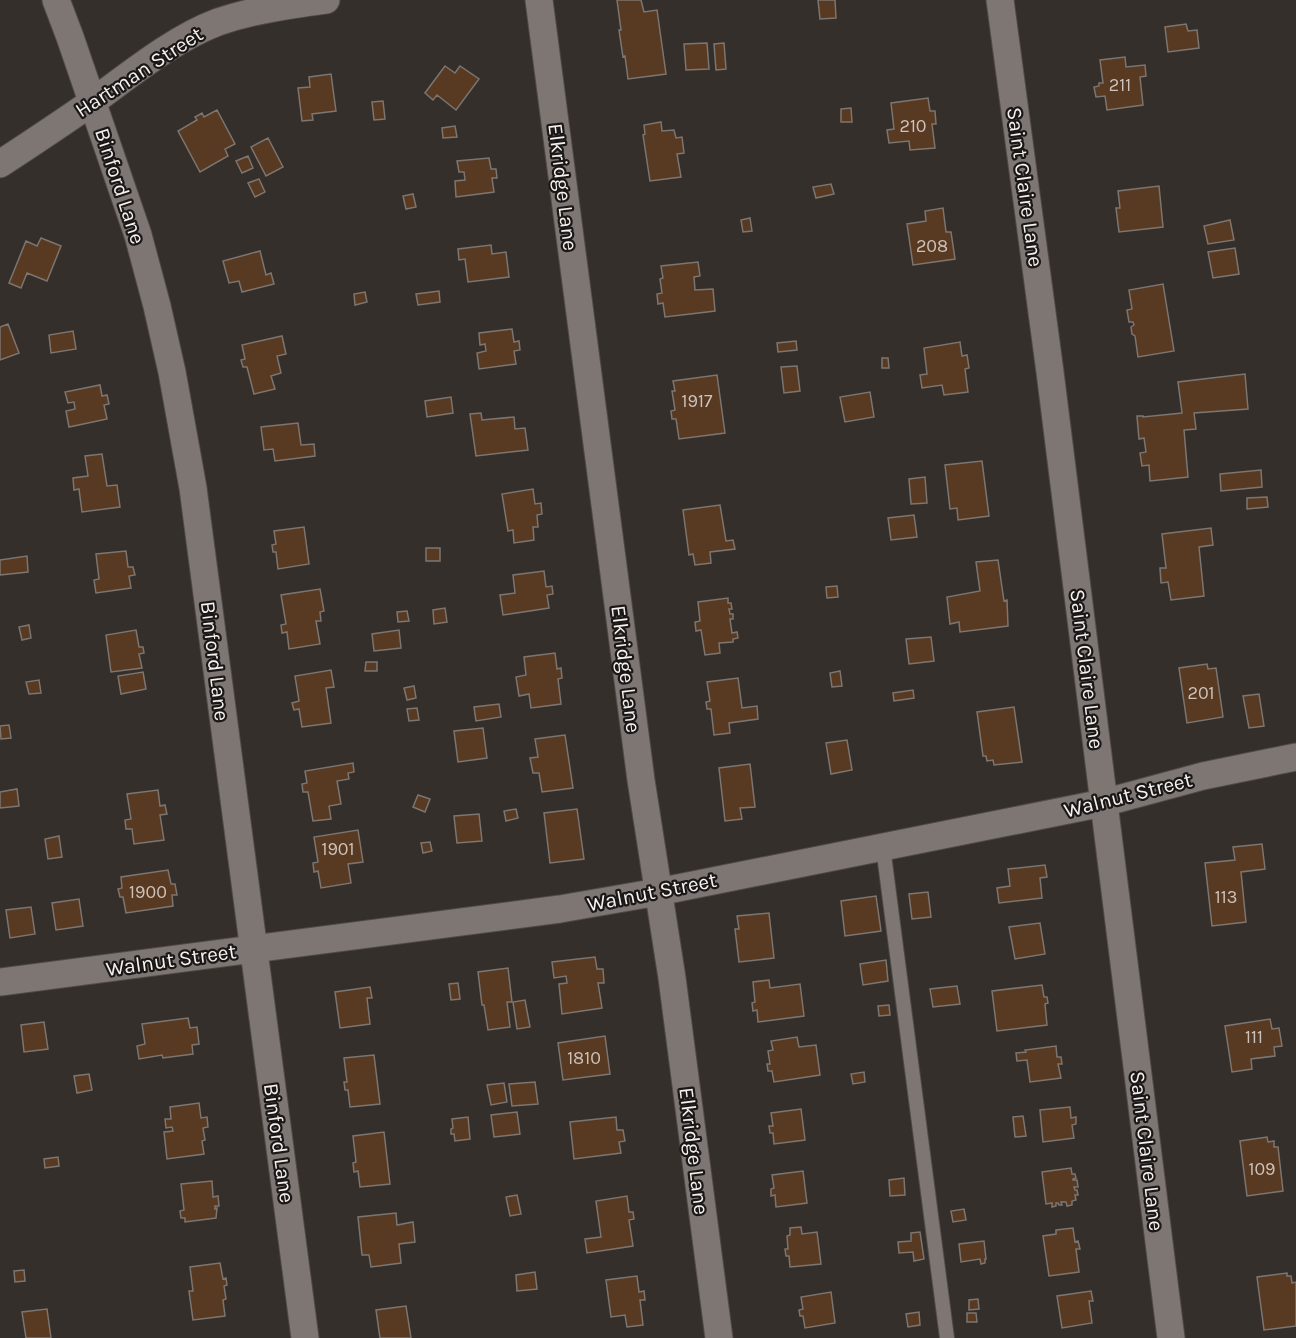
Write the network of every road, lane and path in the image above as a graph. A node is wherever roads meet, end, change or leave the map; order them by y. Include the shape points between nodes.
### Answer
1 (56, 0) edge
2 (326, 0) edge
3 (539, 0) edge
4 (1000, 0) edge
5 (92, 101) junction
6 (0, 164) edge
7 (1296, 757) edge
8 (1103, 803) junction
9 (883, 847) junction
10 (658, 892) junction
11 (253, 949) junction
12 (0, 982) edge
13 (305, 1338) edge
14 (719, 1338) edge
15 (947, 1338) edge
16 (1171, 1338) edge

1 - 5 street, Binford Lane
2 - 5 street, Hartman Street via 283,5 218,22 141,66
3 - 10 street, Elkridge Lane
4 - 8 street, Saint Claire Lane
5 - 6 street, Hartman Street
5 - 11 street, Binford Lane via 138,235 172,372 193,488
7 - 8 street, Walnut Street via 1203,776
8 - 9 street, Walnut Street
8 - 16 street, Saint Claire Lane
9 - 10 street, Walnut Street
9 - 15 lane
10 - 11 street, Walnut Street via 560,909
10 - 14 street, Elkridge Lane
11 - 12 street, Walnut Street
11 - 13 street, Binford Lane

